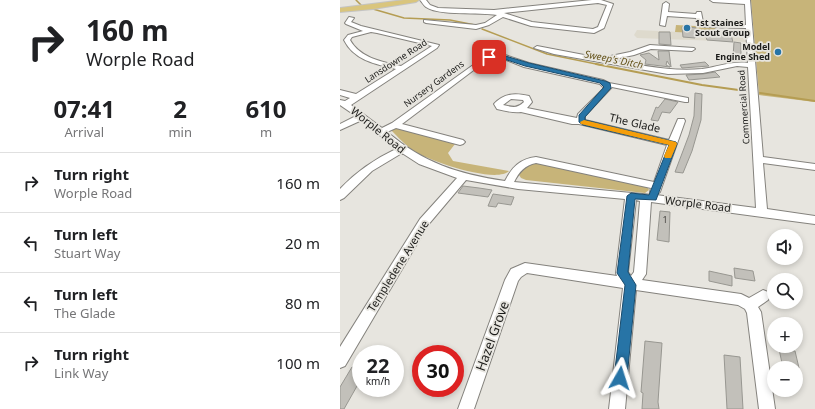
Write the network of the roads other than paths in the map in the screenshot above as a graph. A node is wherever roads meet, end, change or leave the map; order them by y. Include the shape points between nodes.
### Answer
1 (416, 0) edge
2 (431, 0) edge
3 (713, 0) edge
4 (423, 1) edge
5 (609, 1) edge
6 (747, 1) edge
7 (666, 4) dead end
8 (340, 10) edge
9 (489, 12) junction
10 (508, 14) junction
11 (665, 14) junction
12 (351, 18) dead end
13 (426, 22) dead end
14 (666, 24) dead end
15 (749, 26) junction
16 (370, 31) junction
17 (350, 36) junction
18 (340, 37) edge
19 (541, 48) dead end
20 (692, 49) dead end
21 (618, 61) junction
22 (751, 65) junction
23 (401, 68) junction
24 (607, 85) junction
25 (340, 92) edge
26 (356, 97) junction
27 (685, 101) dead end
28 (343, 103) edge
29 (521, 109) dead end
30 (362, 116) junction
31 (581, 121) junction
32 (681, 121) dead end
33 (395, 125) junction
34 (340, 126) edge
35 (380, 132) junction
36 (674, 144) junction
37 (402, 150) junction
38 (452, 150) dead end
39 (758, 159) junction
40 (815, 167) edge
41 (464, 176) junction
42 (508, 184) junction
43 (656, 185) junction
44 (340, 196) edge
45 (631, 196) junction
46 (649, 198) junction
47 (762, 212) junction
48 (815, 220) edge
49 (630, 285) junction
50 (763, 296) dead end
51 (750, 305) junction
52 (340, 361) edge
53 (466, 409) edge
54 (617, 409) edge
55 (767, 409) edge

1 - 8 main road
2 - 4 street
3 - 6 street
4 - 9 street via 437,10
5 - 10 street
5 - 10 street via 603,25 594,31 531,24
6 - 15 street, Commercial Road
7 - 11 street
9 - 10 street
9 - 10 street
10 - 13 street via 480,27
11 - 14 street
11 - 15 street via 699,15 700,24 704,25
12 - 16 street, Lansdowne Road via 349,24
15 - 22 street, Commercial Road
16 - 17 street
16 - 23 street, Lansdowne Road via 436,45
17 - 18 street
17 - 23 street via 348,44 365,58
19 - 21 street
20 - 21 street via 650,47
21 - 22 street via 651,70 677,73 737,64
22 - 39 street, Commercial Road
23 - 26 street, Lansdowne Road
24 - 27 street, Nursery Gardens
24 - 31 street via 608,88 582,116
24 - 33 street, Nursery Gardens via 502,56 493,56 485,59
25 - 26 street, Worple Road
26 - 28 street, Lansdowne Road
28 - 30 street, Worple Road
29 - 31 street, The Glade
30 - 34 street
30 - 35 street, Worple Road
31 - 36 street, The Glade
32 - 36 street
33 - 35 street, Nursery Gardens
33 - 38 street via 462,141
35 - 37 street, Worple Road
36 - 43 street
37 - 41 street, Worple Road via 418,161
37 - 44 street via 383,158 368,169
39 - 40 street
39 - 47 street, Commercial Road
41 - 42 street, Worple Road
41 - 52 street, Templedene Avenue via 424,222
42 - 43 street, Worple Road via 516,169 529,160 536,160
42 - 45 street, Worple Road
43 - 46 street
45 - 46 street, Worple Road
45 - 49 street via 622,273
46 - 47 street, Worple Road
46 - 49 street via 640,274
47 - 48 street, Worple Road
49 - 51 street via 741,300
49 - 53 street, Hazel Grove via 525,268 516,273
49 - 54 street
50 - 51 street
51 - 55 street via 754,312

